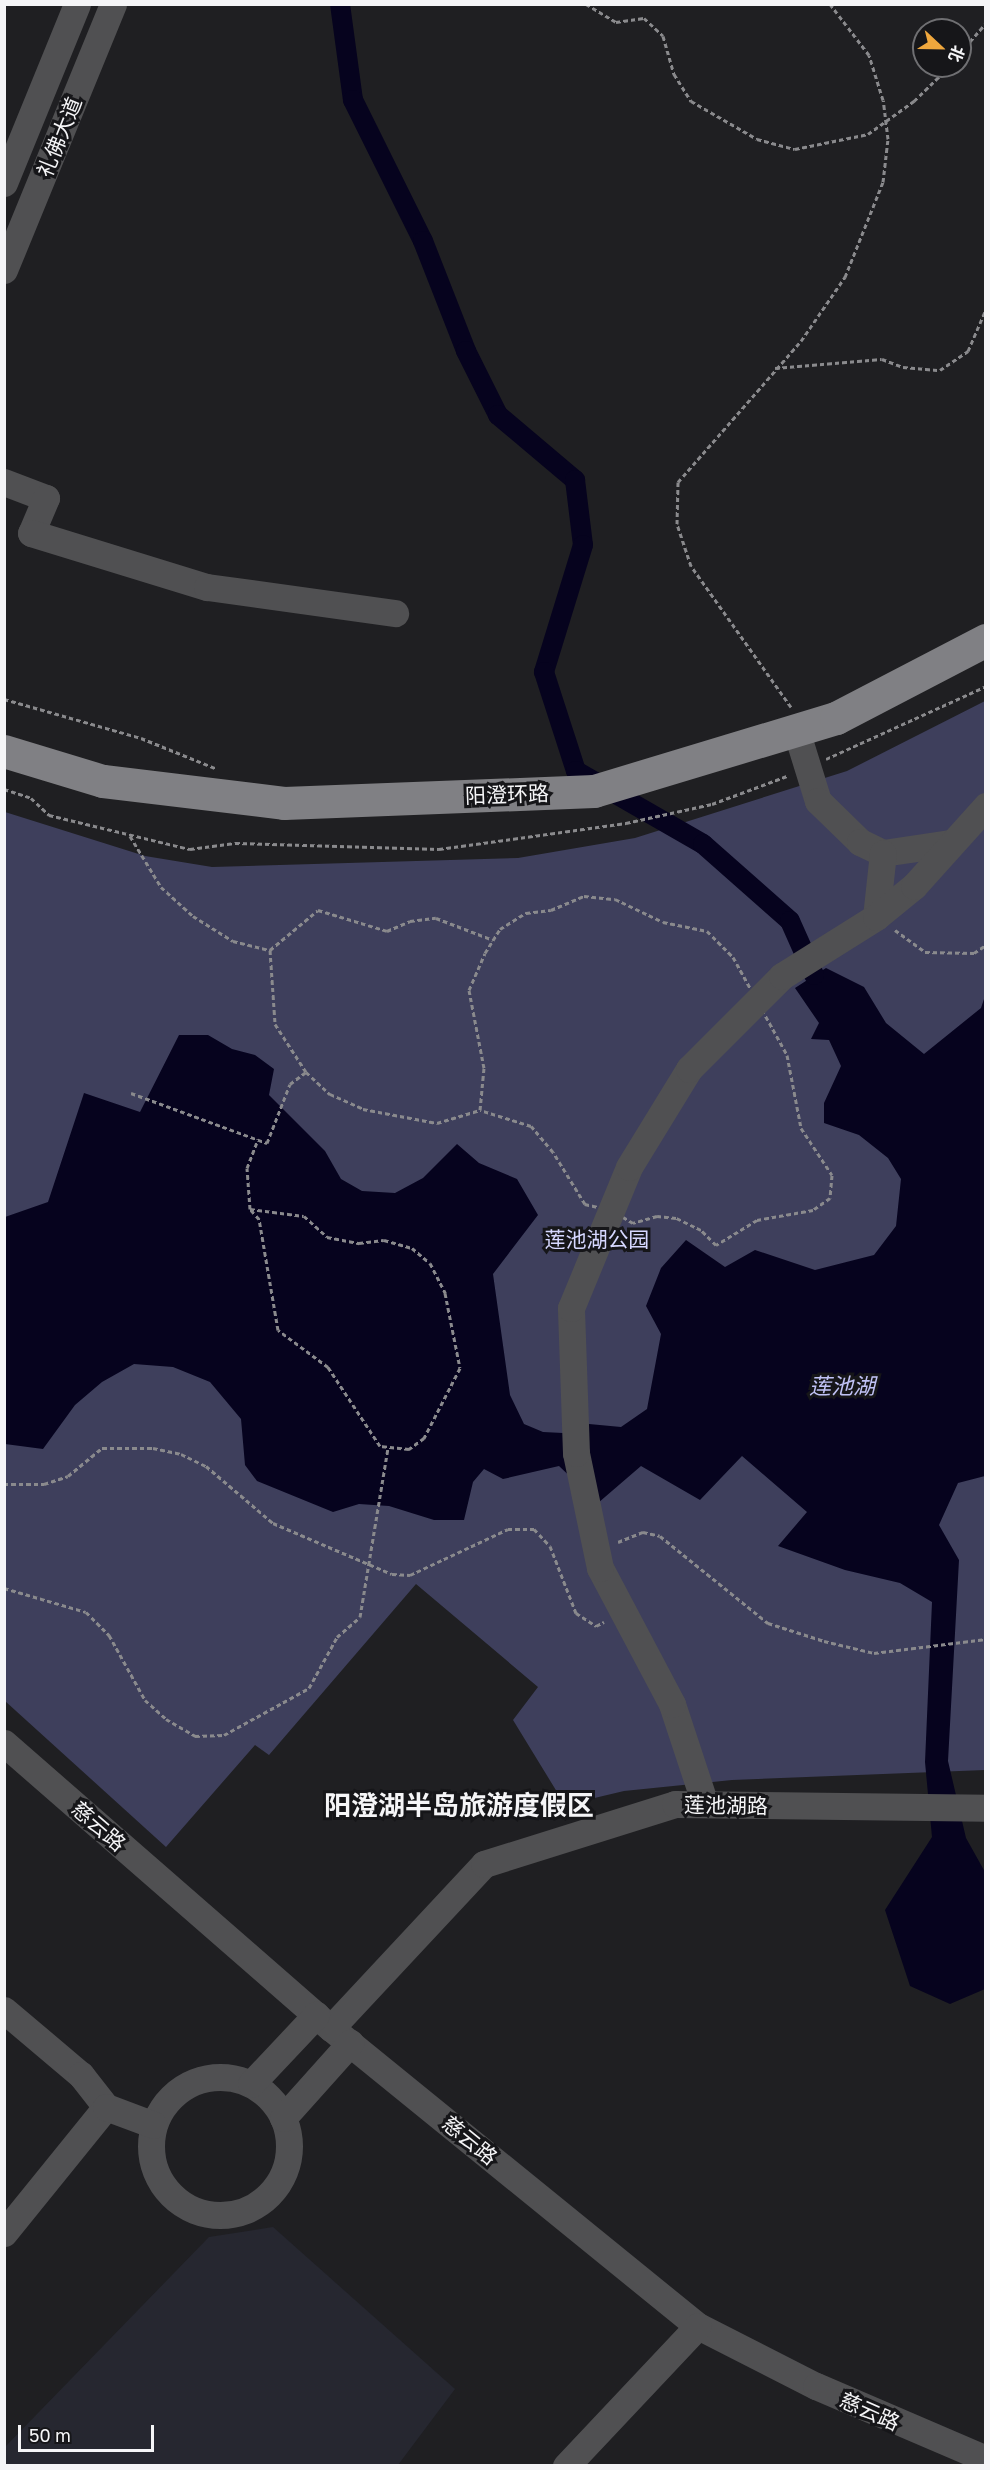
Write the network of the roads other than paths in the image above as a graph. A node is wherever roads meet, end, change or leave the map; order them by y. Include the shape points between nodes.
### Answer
1 (77, 4) edge
2 (113, 4) edge
3 (4, 183) edge
4 (4, 270) edge
5 (4, 482) edge
6 (395, 614) dead end
7 (986, 640) edge
8 (794, 714) junction
9 (4, 751) edge
10 (986, 806) edge
11 (951, 843) junction
12 (883, 853) junction
13 (876, 917) junction
14 (4, 1743) edge
15 (705, 1804) junction
16 (986, 1808) edge
17 (4, 2010) edge
18 (332, 2029) junction
19 (251, 2084) junction
20 (106, 2107) junction
21 (283, 2118) junction
22 (154, 2125) junction
23 (4, 2233) edge
24 (698, 2326) junction
25 (986, 2459) edge
26 (566, 2466) edge

1 - 3 street, 礼佛大道
2 - 4 street, 礼佛大道
5 - 6 street via 46,498 32,533 207,587
7 - 8 main road, 阳澄环路 via 836,718
8 - 9 main road, 阳澄环路 via 654,772 594,791 284,803 103,781
8 - 12 street via 805,769 818,801 860,842
10 - 11 street
11 - 12 street
11 - 13 street via 914,886
12 - 13 street
13 - 15 street via 782,976 689,1069 629,1167 571,1308 576,1453 600,1568 672,1704
14 - 18 street, 慈云路
15 - 16 street, 莲池湖路
15 - 18 street, 莲池湖路 via 675,1804 484,1864
17 - 20 street via 81,2075
18 - 19 street
18 - 21 street
18 - 24 street, 慈云路
19 - 21 street via 270,2099
19 - 22 street via 229,2078 205,2079 174,2096
20 - 22 street
20 - 23 street
21 - 22 street via 289,2142 278,2184 254,2206 223,2216 201,2213 165,2189 151,2149
24 - 25 street, 慈云路 via 816,2386
24 - 26 street

